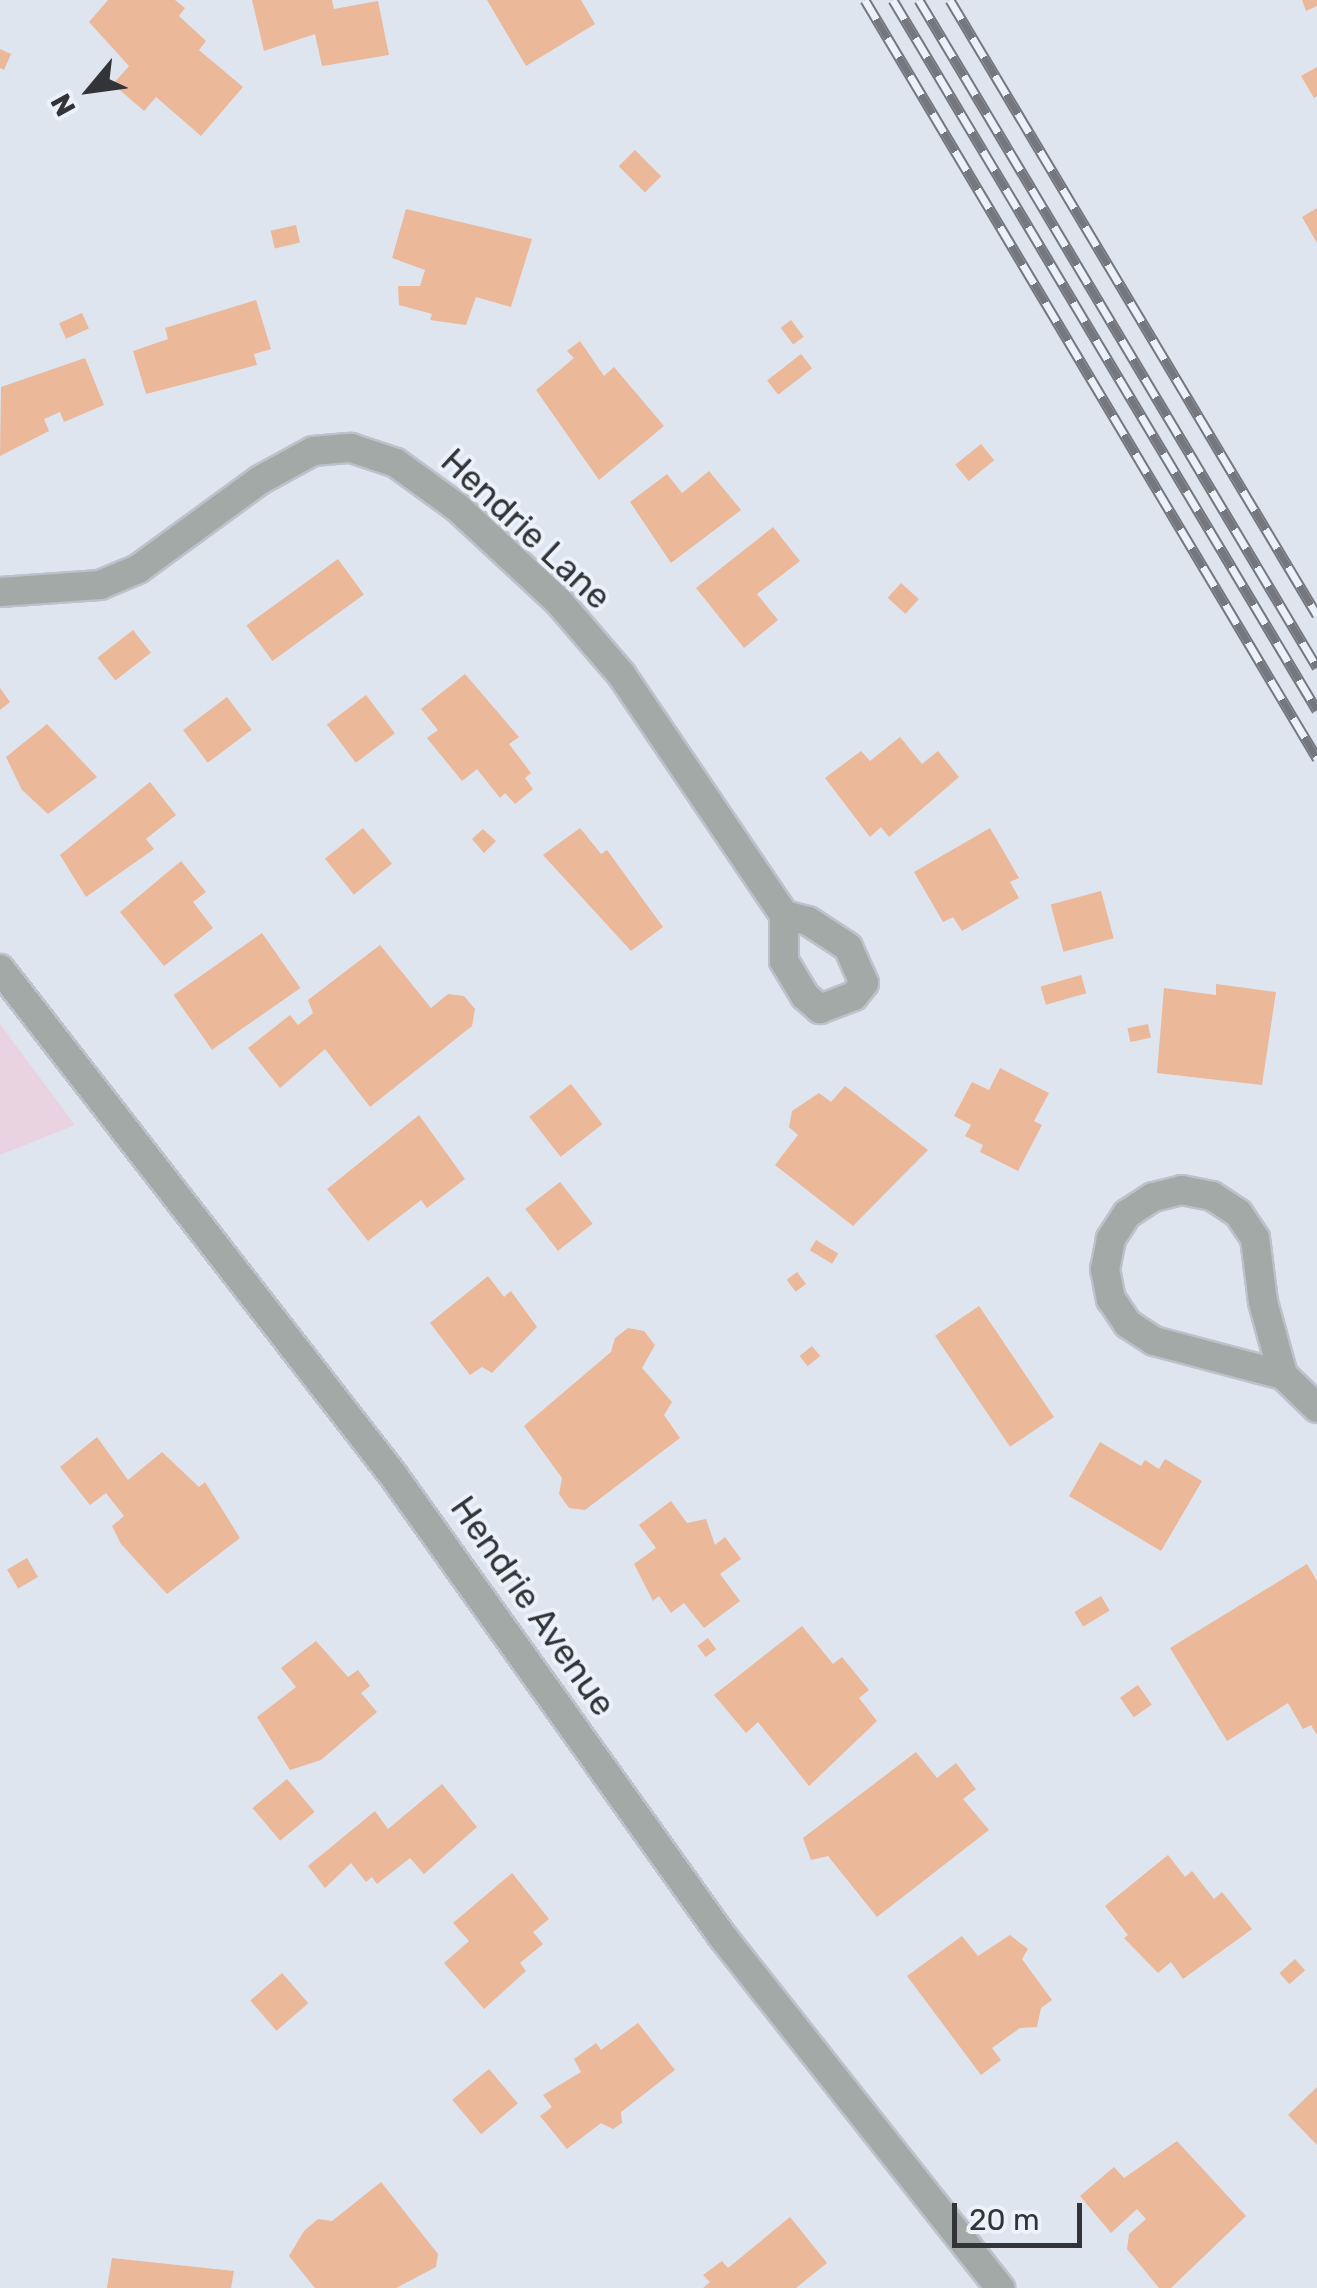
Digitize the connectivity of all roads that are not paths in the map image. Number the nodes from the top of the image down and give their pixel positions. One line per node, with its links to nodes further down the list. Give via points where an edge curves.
1 (0, 592): 2 (street, Hendrie Lane, via 100,586 138,568 313,450 351,448 396,463 458,508 621,674)
2 (784, 915)
3 (0, 970): 6 (street, Hendrie Avenue, via 393,1475 733,1950)
4 (1283, 1375): 4 (street, via 1255,1238 1238,1213 1212,1196 1182,1190 1153,1196 1127,1214 1111,1239 1105,1269 1111,1299 1128,1324 1154,1341); 5 (street)
5 (1317, 1408)
6 (1000, 2288)

